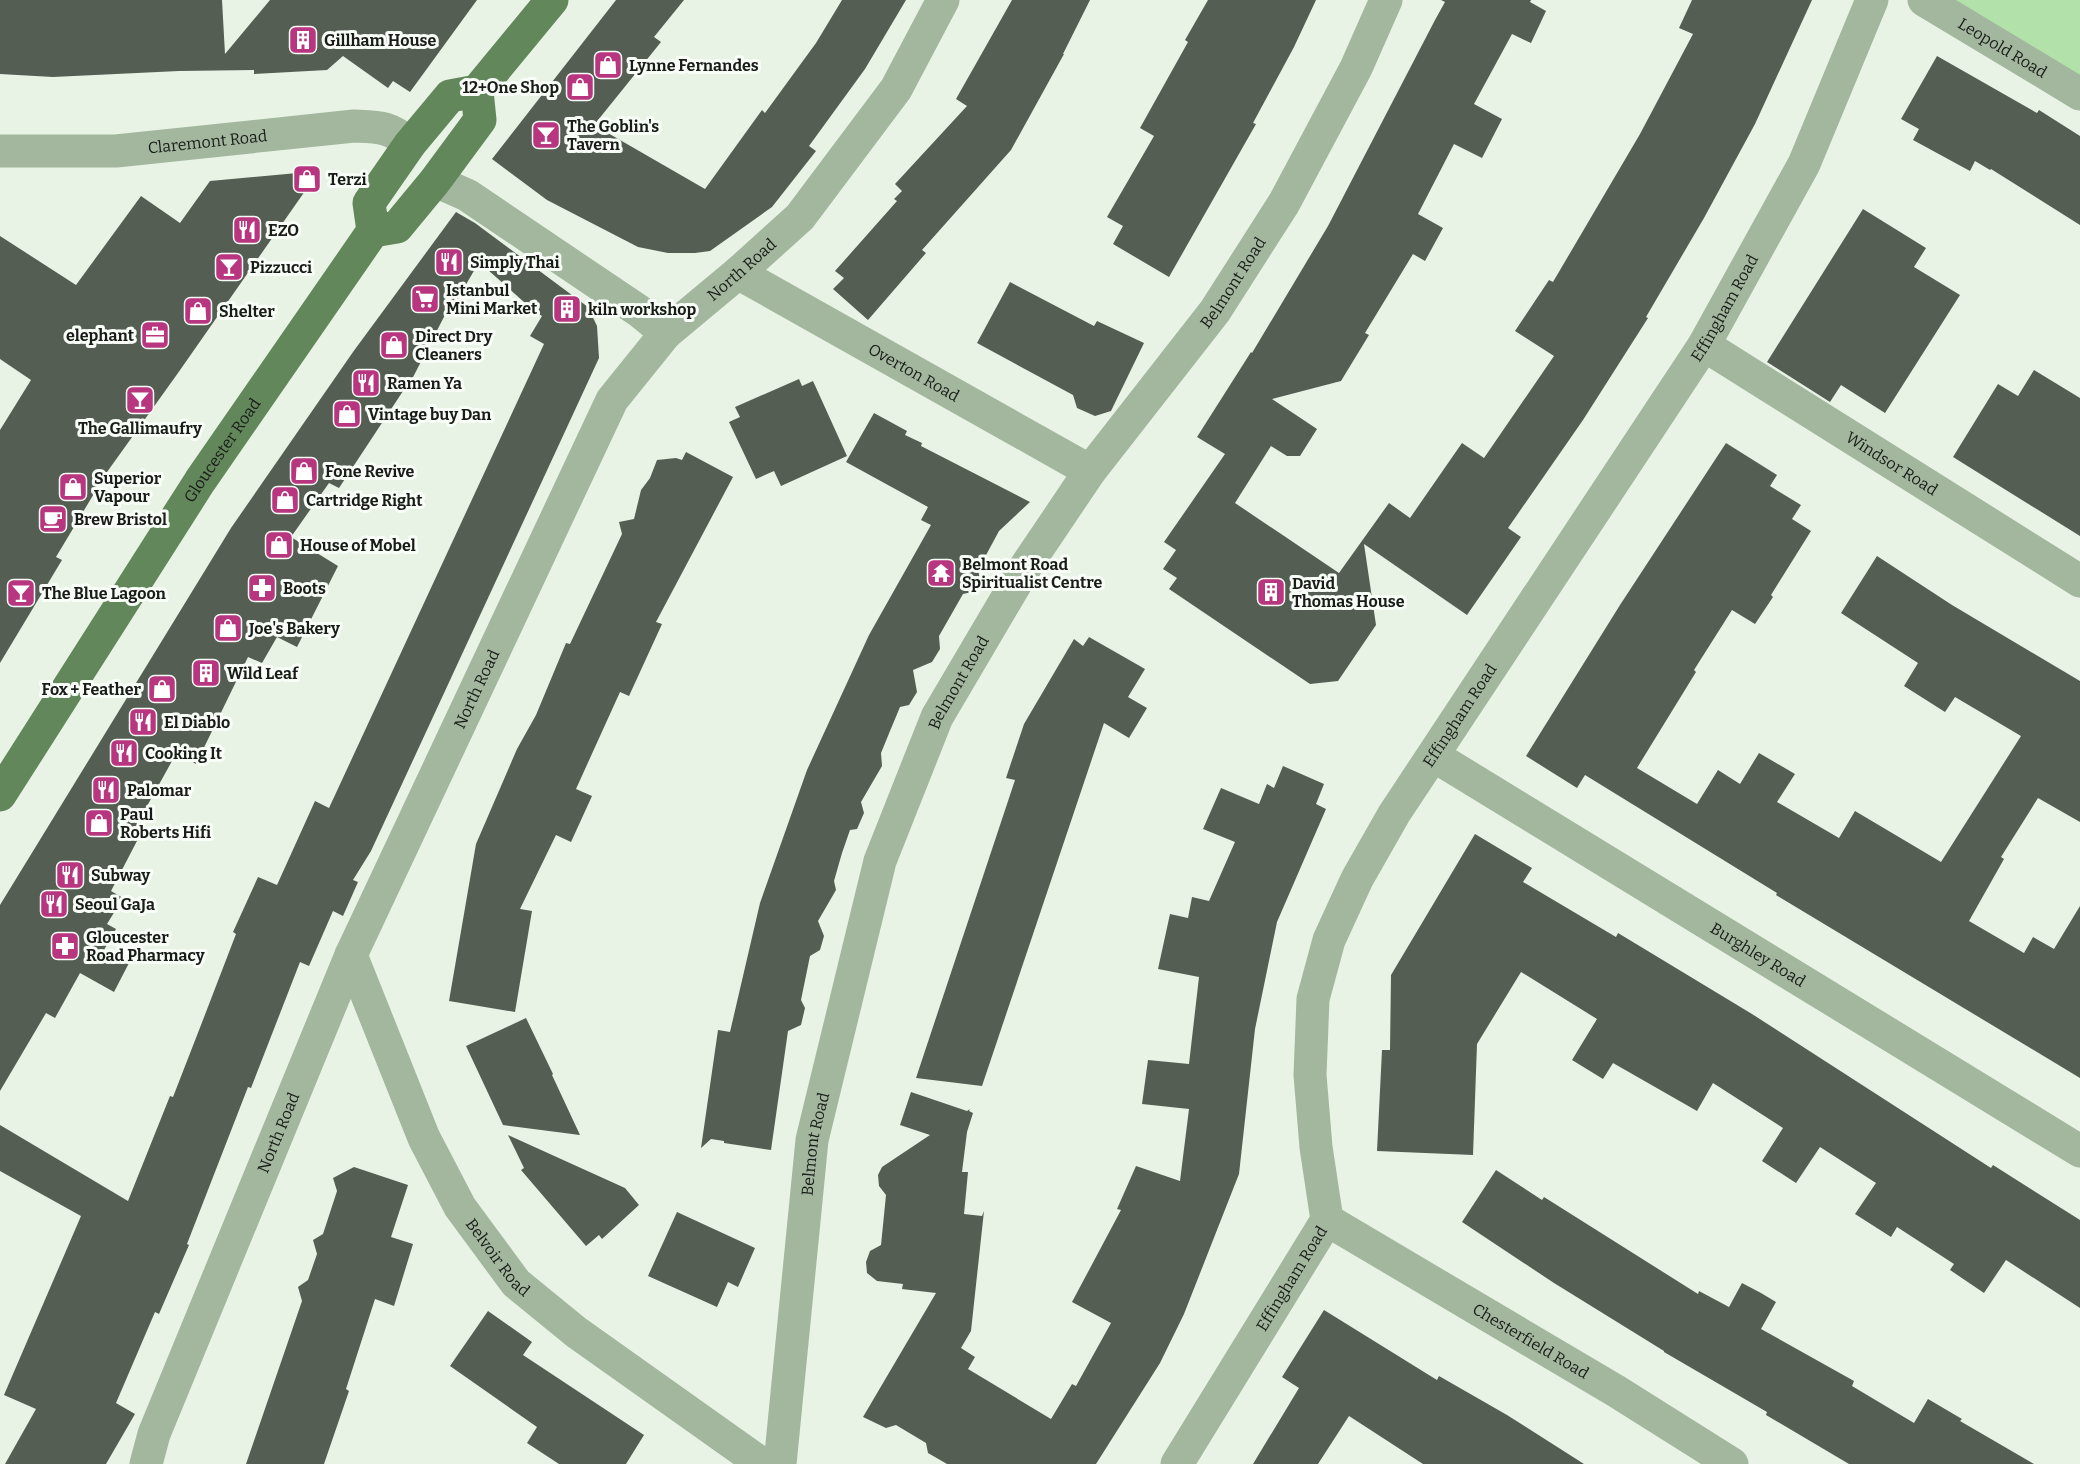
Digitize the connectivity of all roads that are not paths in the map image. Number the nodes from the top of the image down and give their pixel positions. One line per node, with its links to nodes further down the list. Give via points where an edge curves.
1 (552, 0): 6 (main road)
2 (943, 0): 12 (street, North Road, via 896,89 800,217)
3 (1386, 0): 15 (street, Belmont Road, via 1356,68 1284,203 1215,310)
4 (1872, 0): 14 (street, Effingham Road, via 1804,164)
5 (1924, 0): 7 (street, Leopold Road)
6 (477, 92): 8 (main road, via 450,96); 10 (main road, via 480,120)
7 (2080, 94)
8 (410, 144): 9 (street, Claremont Road, via 395,131 354,126 117,151); 11 (main road, via 369,203)
9 (1, 153)
10 (435, 181): 11 (main road, via 397,227); 13 (street, via 467,195)
11 (373, 231): 18 (main road, Gloucester Road, via 200,481)
12 (738, 273): 13 (street, North Road); 15 (street, Overton Road)
13 (666, 333): 19 (street, North Road, via 612,400)
14 (1704, 345): 16 (street, Windsor Road); 17 (street, Effingham Road)
15 (1090, 471): 24 (street, Belmont Road, via 1026,566 937,717 880,861 812,1140)
16 (2080, 581)
17 (1434, 756): 20 (street, Burghley Road); 21 (street, Effingham Road, via 1394,814 1358,879 1329,940 1313,999 1310,1075)
18 (0, 795)
19 (351, 955): 22 (street, North Road, via 154,1434); 23 (street, Belvoir Road, via 423,1138 460,1207 516,1283 576,1332)
20 (2080, 1151)
21 (1327, 1220): 25 (street, Effingham Road); 26 (street, Chesterfield Road)
22 (146, 1464)
23 (762, 1464)
24 (780, 1464)
25 (1177, 1464)
26 (1732, 1464)

